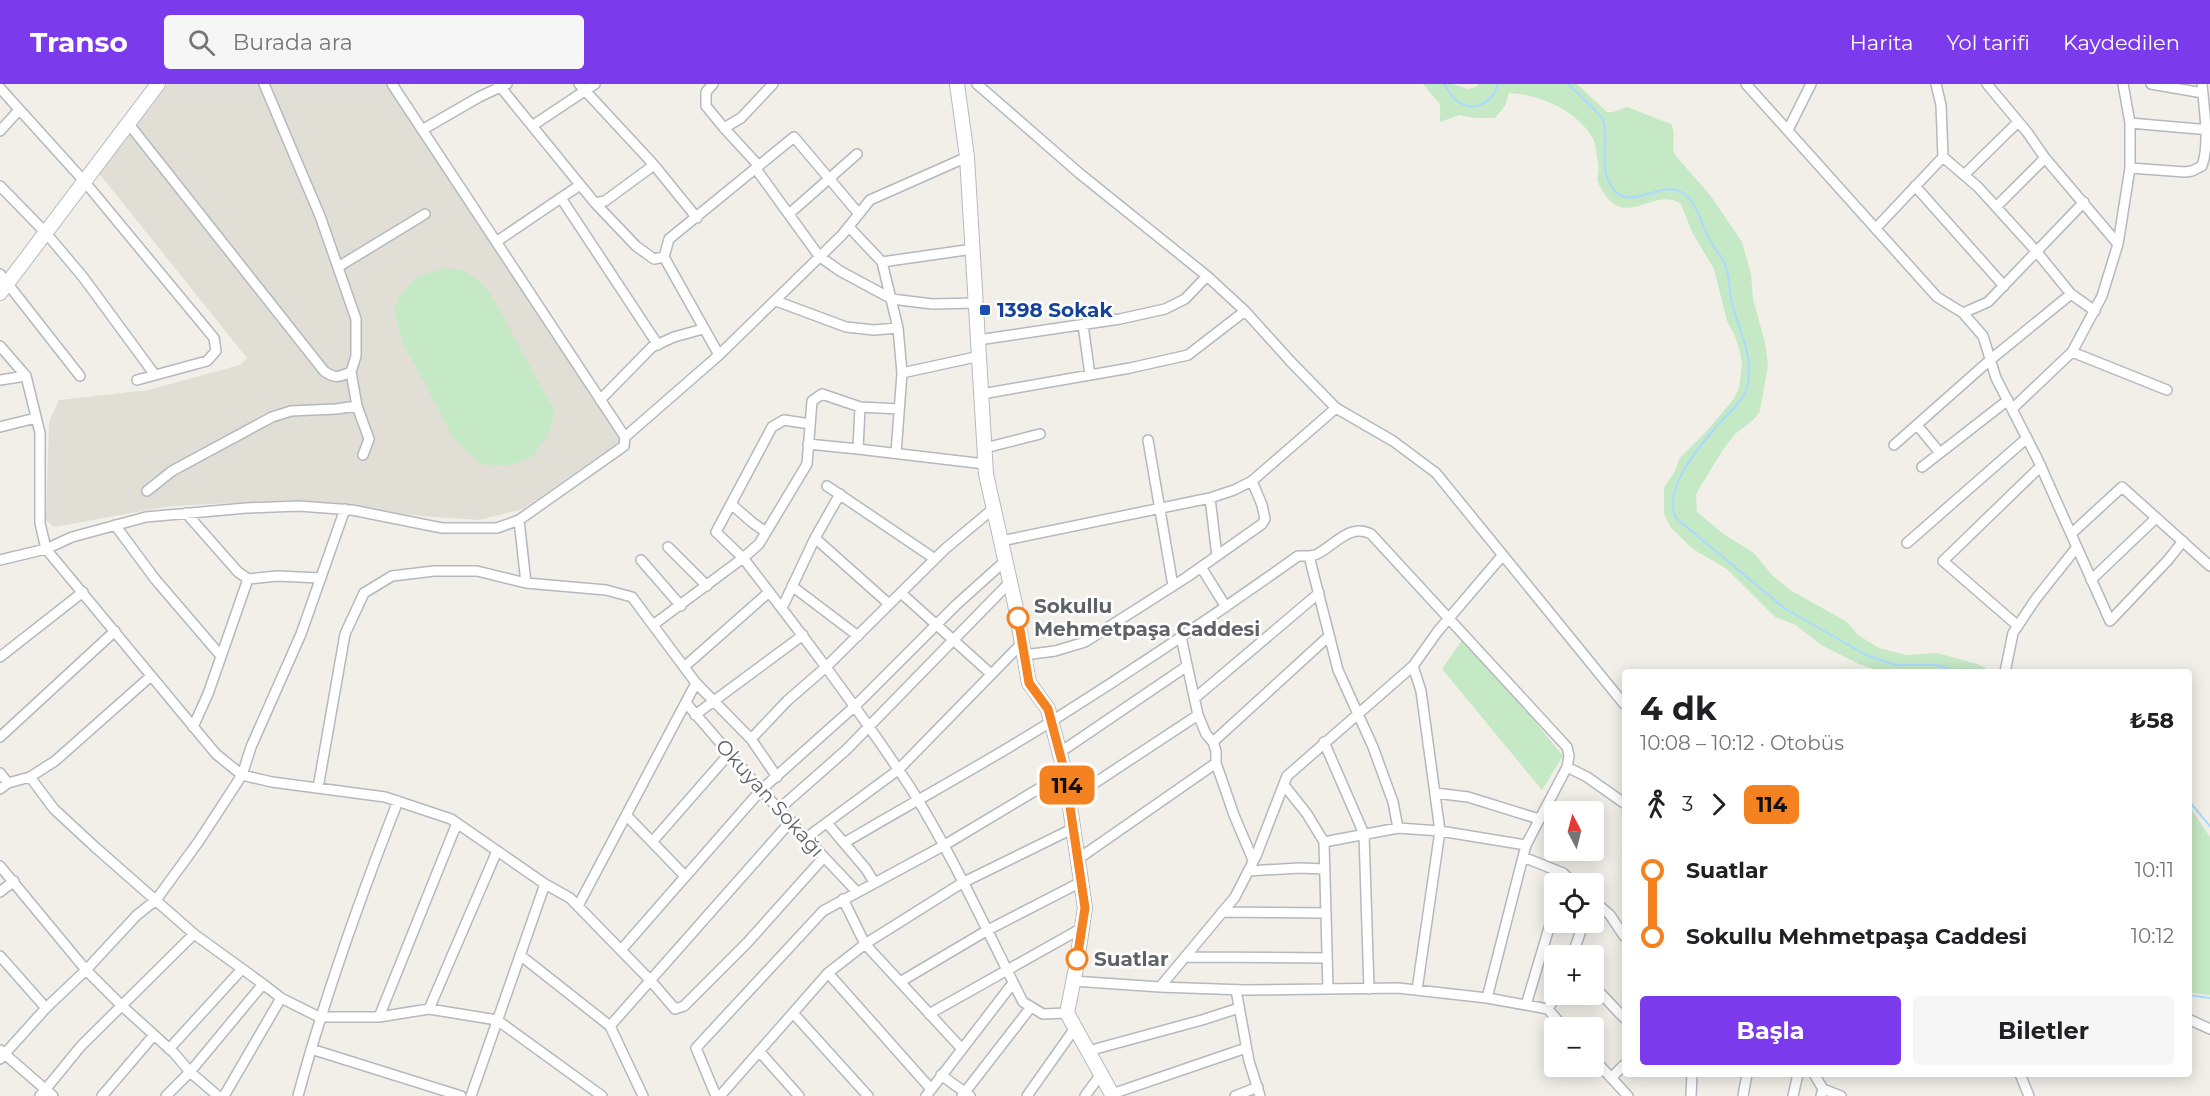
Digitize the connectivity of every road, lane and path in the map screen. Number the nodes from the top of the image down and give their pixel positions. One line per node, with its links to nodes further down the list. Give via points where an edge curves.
1 (158, 84): 21 (street)
2 (264, 84): 60 (street)
3 (392, 84): 25 (street)
4 (595, 84): 16 (street)
5 (713, 84): 24 (street, via 706,92 706,106)
6 (773, 84): 24 (street, via 741,118)
7 (957, 84): 31 (street)
8 (978, 84): 61 (street, via 1079,173)
9 (1746, 84): 26 (street)
10 (1811, 84): 26 (street)
11 (1936, 84): 30 (street)
12 (1987, 84): 20 (street)
13 (2123, 84): 22 (street)
14 (2151, 84): 18 (street)
15 (502, 85): 23 (street); 25 (street)
16 (582, 87): 23 (street); 33 (street)
17 (0, 88): 19 (street)
18 (2202, 89): 27 (street)
19 (20, 110): 28 (street); 38 (street)
20 (2019, 122): 32 (street); 36 (street)
21 (128, 123): 38 (street); 81 (street, via 324,371 339,378)
22 (2130, 123): 27 (street); 35 (street)
23 (532, 126): 39 (street)
24 (724, 128): 34 (street)
25 (422, 130): 53 (street)
26 (1788, 130): 51 (street)
27 (2208, 130): 35 (street, via 2204,161 2192,171)
28 (0, 131)
29 (857, 154): 37 (street)
30 (1943, 156): 36 (street); 41 (street)
31 (967, 158): 48 (street, via 870,200); 55 (street)
32 (2045, 158): 43 (street); 45 (street)
33 (654, 165): 44 (street, via 605,201); 49 (street)
34 (758, 167): 37 (street, via 794,137); 47 (street); 49 (street)
35 (2130, 168): 54 (street)
36 (1964, 175): 45 (street)
37 (829, 179): 47 (street); 48 (street)
38 (84, 181): 52 (street); 84 (street, via 216,342 216,351 207,361)
39 (580, 185): 42 (street); 44 (street)
40 (0, 186): 52 (street)
41 (1915, 186): 51 (street); 63 (street)
42 (561, 198): 53 (street); 75 (street)
43 (2084, 202): 54 (street); 56 (street)
44 (595, 203): 58 (street, via 636,246 654,259)
45 (1996, 207): 56 (street)
46 (425, 214): 60 (street)
47 (789, 214): 57 (street)
48 (859, 214): 50 (street)
49 (697, 218): 58 (street, via 669,239)
50 (849, 226): 57 (street); 59 (street)
51 (1876, 228): 70 (street, via 1938,297)
52 (45, 232): 62 (street); 84 (street)
53 (496, 242): 91 (street)
54 (2118, 244): 69 (street)
55 (973, 249): 59 (street); 67 (street)
56 (2036, 251): 63 (street); 64 (street)
57 (819, 255): 65 (street); 66 (street)
58 (664, 257): 72 (street)
59 (882, 262): 65 (street)
60 (338, 267): 81 (street, via 356,319 356,356)
61 (1207, 276): 68 (street); 71 (street, via 1185,299 1165,309)
62 (3, 283): 86 (street)
63 (2004, 286): 70 (street, via 1988,302)
64 (2071, 294): 69 (street); 80 (street)
65 (892, 299): 67 (street, via 932,304); 73 (street)
66 (776, 301): 73 (street, via 846,327); 78 (street)
67 (976, 303): 74 (street)
68 (1245, 311): 85 (street, via 1188,355); 95 (street)
69 (2095, 311): 77 (street)
70 (1963, 313): 80 (street, via 1983,336)
71 (1083, 325): 74 (street); 85 (street)
72 (703, 328): 75 (street); 78 (street)
73 (898, 328): 82 (street)
74 (978, 340): 79 (street)
75 (658, 345): 91 (street)
76 (0, 346): 83 (street)
77 (2072, 352): 89 (street); 92 (street)
78 (719, 355): 102 (street)
79 (980, 356): 82 (street); 90 (street)
80 (1990, 360): 92 (street); 99 (street)
81 (351, 372): 93 (street)
82 (902, 373): 96 (street)
83 (26, 375): 87 (street); 97 (street)
84 (155, 375): 88 (street)
85 (1090, 375): 90 (street)
86 (80, 376)
87 (0, 380)
88 (137, 380)
89 (2167, 390)
90 (982, 394): 107 (street)
91 (600, 400): 102 (street)
92 (2010, 404): 103 (street); 110 (street)
93 (357, 406): 111 (street, via 369,439); 117 (street, via 291,411 272,417 172,471)
94 (860, 407): 96 (street); 98 (street, via 822,394 812,401); 108 (street)
95 (1336, 408): 115 (street); 139 (street, via 1393,441 1436,473)
96 (899, 409): 109 (street)
97 (36, 418): 100 (street); 136 (street, via 40,433 40,523)
98 (810, 424): 105 (street); 120 (street, via 784,420 772,427)
99 (1917, 425): 106 (street); 110 (street)
100 (0, 427)
101 (1040, 434): 107 (street)
102 (625, 437): 126 (street, via 624,446)
103 (2027, 438): 113 (street); 133 (street)
104 (1149, 440): 121 (street)
105 (808, 444): 108 (street); 128 (street, via 807,464)
106 (1894, 445)
107 (985, 448): 112 (street)
108 (858, 449): 109 (street)
109 (896, 453): 112 (street)
110 (1940, 453): 114 (street)
111 (363, 455)
112 (986, 464): 122 (street)
113 (2041, 466): 129 (street); 166 (street, via 1942,561)
114 (1922, 467)
115 (1252, 481): 119 (street); 137 (street, via 1265,519)
116 (827, 486): 118 (street)
117 (147, 491)
118 (840, 494): 130 (street); 141 (street)
119 (1210, 498): 121 (street); 137 (street)
120 (731, 504): 128 (street); 140 (street, via 716,532)
121 (1160, 507): 131 (street); 154 (street)
122 (994, 508): 131 (street); 141 (street)
123 (345, 510): 124 (street, via 299,507); 126 (street, via 442,528 497,528); 147 (street)
124 (186, 513): 127 (street); 148 (street)
125 (2156, 518): 129 (street, via 2122,487); 132 (street); 149 (street)
126 (519, 520): 151 (street)
127 (115, 525): 136 (street); 174 (street)
128 (766, 532): 140 (street)
129 (2071, 534): 135 (street)
130 (815, 538): 153 (street); 159 (street)
131 (1001, 541): 144 (street)
132 (2183, 541): 145 (street); 149 (street, via 2110,621)
133 (1907, 543)
134 (668, 547): 152 (street)
135 (2077, 547): 149 (street); 166 (street)
136 (46, 549): 142 (street); 155 (street)
137 (1217, 556): 146 (street)
138 (1309, 556): 158 (street); 161 (street, via 1298,556); 163 (street, via 1354,530 1367,531)
139 (1502, 556): 163 (street); 186 (street)
140 (743, 558): 152 (street); 156 (street)
141 (935, 559): 157 (street)
142 (0, 560)
143 (641, 560): 160 (street)
144 (1005, 561): 150 (street); 165 (street)
145 (2210, 566)
146 (1201, 567): 154 (street); 161 (street)
147 (321, 578): 148 (street); 206 (street)
148 (248, 579): 174 (street)
149 (2091, 580)
150 (1010, 582): 172 (street); 173 (street)
151 (526, 583): 164 (street, via 606,590 632,597); 211 (street, via 477,571 434,571 392,576 364,593 345,634)
152 (706, 586): 160 (street)
153 (792, 586): 162 (street); 169 (street)
154 (1173, 586): 173 (street, via 1085,642 1055,651)
155 (83, 592): 167 (street); 175 (street)
156 (769, 592): 162 (street); 178 (street)
157 (901, 593): 159 (street); 165 (street)
158 (1319, 593): 170 (street); 184 (street)
159 (889, 604): 169 (street)
160 (681, 606): 164 (street)
161 (1226, 607): 171 (street)
162 (782, 608): 168 (street)
163 (1450, 617): 177 (street); 202 (street, via 1567,747)
164 (653, 625): 178 (street)
165 (936, 626): 172 (street); 188 (street)
166 (2018, 626): 180 (street)
167 (115, 631): 182 (street); 195 (street)
168 (803, 635): 179 (street); 185 (street)
169 (858, 636): 179 (street)
170 (1329, 636): 189 (street, via 1338,670); 197 (street)
171 (1181, 637): 176 (street); 192 (street)
172 (953, 641): 181 (street); 194 (street)
173 (1023, 649): 181 (street); 192 (street, via 1029,683 1048,709)
174 (220, 656): 193 (street)
175 (0, 657)
176 (1187, 666): 184 (street); 199 (street)
177 (1413, 666): 189 (street); 213 (street, via 1421,691)
178 (684, 667): 183 (street)
179 (826, 667): 188 (street); 196 (street)
180 (2006, 669)
181 (990, 673): 203 (street)
182 (152, 676): 193 (street); 207 (street, via 56,761)
183 (696, 683): 185 (street); 187 (street)
184 (1195, 698): 190 (street)
185 (715, 701): 191 (street); 196 (street)
186 (1622, 702)
187 (686, 703): 191 (street, Okuyan Sokağı); 219 (street)
188 (855, 706): 194 (street); 208 (street)
189 (1357, 713): 198 (street); 225 (street, via 1393,802)
190 (1198, 715): 197 (street); 214 (street)
191 (695, 716): 200 (street, Okuyan Sokağı)
192 (1051, 722): 199 (street); 216 (street)
193 (193, 727): 206 (street, via 216,754)
194 (868, 728): 203 (street); 218 (street)
195 (0, 737)
196 (751, 739): 208 (street)
197 (1213, 742): 201 (street)
198 (1324, 742): 209 (street, via 1287,776); 227 (street)
199 (1059, 753): 205 (street)
200 (729, 754): 212 (street, Okuyan Sokağı); 229 (street)
201 (1216, 763): 237 (street); 238 (street)
202 (1567, 766): 217 (street); 220 (street)
203 (898, 770): 216 (street); 223 (street)
204 (0, 773): 210 (street)
205 (1065, 773): 214 (street); 233 (street)
206 (242, 775): 211 (street); 252 (street)
207 (30, 777): 210 (street); 252 (street, via 54,809)
208 (777, 777): 212 (street)
209 (1284, 785): 230 (street); 238 (street)
210 (4, 786)
211 (318, 788): 215 (street)
212 (761, 790): 218 (street, Okuyan Sokağı); 243 (street)
213 (1435, 793): 220 (street, via 1468,797); 226 (street)
214 (1069, 800): 224 (street)
215 (398, 801): 222 (street); 297 (street)
216 (918, 801): 231 (street); 233 (street)
217 (1622, 802)
218 (779, 809): 221 (street, Okuyan Sokağı)
219 (627, 816): 229 (street); 253 (street)
220 (1539, 819): 232 (street)
221 (791, 821): 228 (street, Okuyan Sokağı); 272 (street)
222 (457, 823): 234 (street); 298 (street)
223 (827, 823): 228 (street); 231 (street)
224 (1074, 828): 237 (street); 247 (street)
225 (1398, 828): 226 (street); 227 (street)
226 (1440, 831): 232 (street); 281 (street)
227 (1364, 834): 230 (street); 279 (street)
228 (807, 838): 235 (street, Okuyan Sokağı)
229 (652, 842): 243 (street)
230 (1324, 842): 240 (street)
231 (844, 843): 245 (street)
232 (1526, 845): 236 (street)
233 (943, 846): 245 (street); 247 (street)
234 (497, 851): 248 (street); 291 (street)
235 (824, 857): 250 (street, Okuyan Sokağı); 272 (street, via 684,1006 675,1008)
236 (1523, 857): 242 (street); 284 (street)
237 (1078, 859): 246 (street)
238 (1253, 860): 241 (street)
239 (0, 866): 244 (street)
240 (1325, 870): 241 (street); 256 (street)
241 (1248, 871): 255 (street)
242 (1563, 873)
243 (684, 876): 263 (street)
244 (14, 881): 249 (street); 270 (street)
245 (874, 882): 250 (street)
246 (1081, 882): 257 (street, via 1085,908); 258 (street)
247 (962, 883): 258 (street); 262 (street)
248 (545, 884): 253 (street); 264 (street)
249 (0, 892)
250 (856, 892): 251 (street)
251 (843, 899): 262 (street); 339 (street, via 823,911 696,1048)
252 (156, 900): 261 (street); 270 (street)
253 (578, 906): 263 (street)
254 (1604, 910): 260 (street)
255 (1222, 912): 256 (street); 266 (street)
256 (1326, 913): 267 (street)
257 (1082, 928): 269 (street); 273 (street)
258 (986, 931): 269 (street); 274 (street)
259 (1547, 933): 286 (street)
260 (1622, 933)
261 (194, 934): 268 (street); 285 (street)
262 (865, 944): 271 (street); 274 (street)
263 (621, 950): 272 (street)
264 (520, 955): 300 (street); 302 (street)
265 (0, 956): 289 (street)
266 (1185, 957): 267 (street); 277 (street)
267 (1327, 958): 278 (street)
268 (242, 969): 276 (street); 307 (street)
269 (1006, 969): 275 (street); 295 (street)
270 (86, 970): 285 (street); 289 (street)
271 (828, 974): 293 (street); 325 (street)
272 (651, 981): 302 (street)
273 (1073, 981): 277 (street); 294 (street)
274 (900, 982): 295 (street)
275 (1013, 983): 288 (street, via 1023,1002); 309 (street)
276 (262, 984): 283 (street); 315 (street)
277 (1160, 987): 280 (street)
278 (1328, 989): 279 (street); 280 (street)
279 (1369, 989): 281 (street)
280 (1236, 990): 290 (street)
281 (1417, 990): 284 (street)
282 (1604, 997): 296 (street)
283 (281, 998): 297 (street); 333 (street)
284 (1487, 998): 286 (street)
285 (121, 1005): 305 (street); 327 (street, via 81,1046)
286 (1526, 1005): 292 (street)
287 (1551, 1005): 292 (street)
288 (1031, 1007): 294 (street, via 1043,1014); 328 (street)
289 (46, 1008): 312 (street)
290 (1239, 1008): 306 (street); 311 (street)
291 (429, 1010): 298 (street); 300 (street)
292 (1548, 1010): 299 (street)
293 (793, 1013): 310 (street); 341 (street)
294 (1067, 1013): 303 (street)
295 (929, 1014): 309 (street)
296 (1622, 1016)
297 (319, 1017): 298 (street); 308 (street)
298 (379, 1017)
299 (1554, 1017)
300 (497, 1020): 336 (street); 337 (street)
301 (2192, 1021): 304 (street)
302 (610, 1026): 338 (street)
303 (1075, 1028): 311 (street); 342 (street)
304 (2210, 1029)
305 (154, 1035): 307 (street); 330 (street)
306 (1246, 1048): 324 (street); 329 (street)
307 (169, 1049): 315 (street)
308 (311, 1049): 334 (street); 335 (street)
309 (962, 1049): 317 (street)
310 (759, 1051): 339 (street); 340 (street)
311 (1088, 1051): 316 (street)
312 (2, 1055): 327 (street)
313 (1622, 1067): 323 (street)
314 (1604, 1070): 323 (street)
315 (190, 1072): 331 (street); 332 (street)
316 (1101, 1074): 329 (street); 343 (street)
317 (941, 1076): 325 (street); 328 (street)
318 (1692, 1077): 346 (street)
319 (1746, 1077): 347 (street)
320 (1797, 1077): 348 (street)
321 (1815, 1077): 326 (street)
322 (2021, 1077): 350 (street)
323 (1611, 1078): 345 (street)
324 (1259, 1091): 344 (street)
325 (928, 1092)
326 (1822, 1093): 349 (street)
327 (46, 1094)
328 (966, 1095)
329 (1112, 1095)
330 (102, 1096)
331 (166, 1096)
332 (218, 1096)
333 (224, 1096)
334 (298, 1096)
335 (461, 1096)
336 (471, 1096)
337 (602, 1096)
338 (643, 1096)
339 (718, 1096)
340 (800, 1096)
341 (868, 1096)
342 (1027, 1096)
343 (1085, 1096)
344 (1235, 1096)
345 (1628, 1096)
346 (1690, 1096)
347 (1743, 1096)
348 (1793, 1096)
349 (1841, 1096)
350 (2029, 1096)

